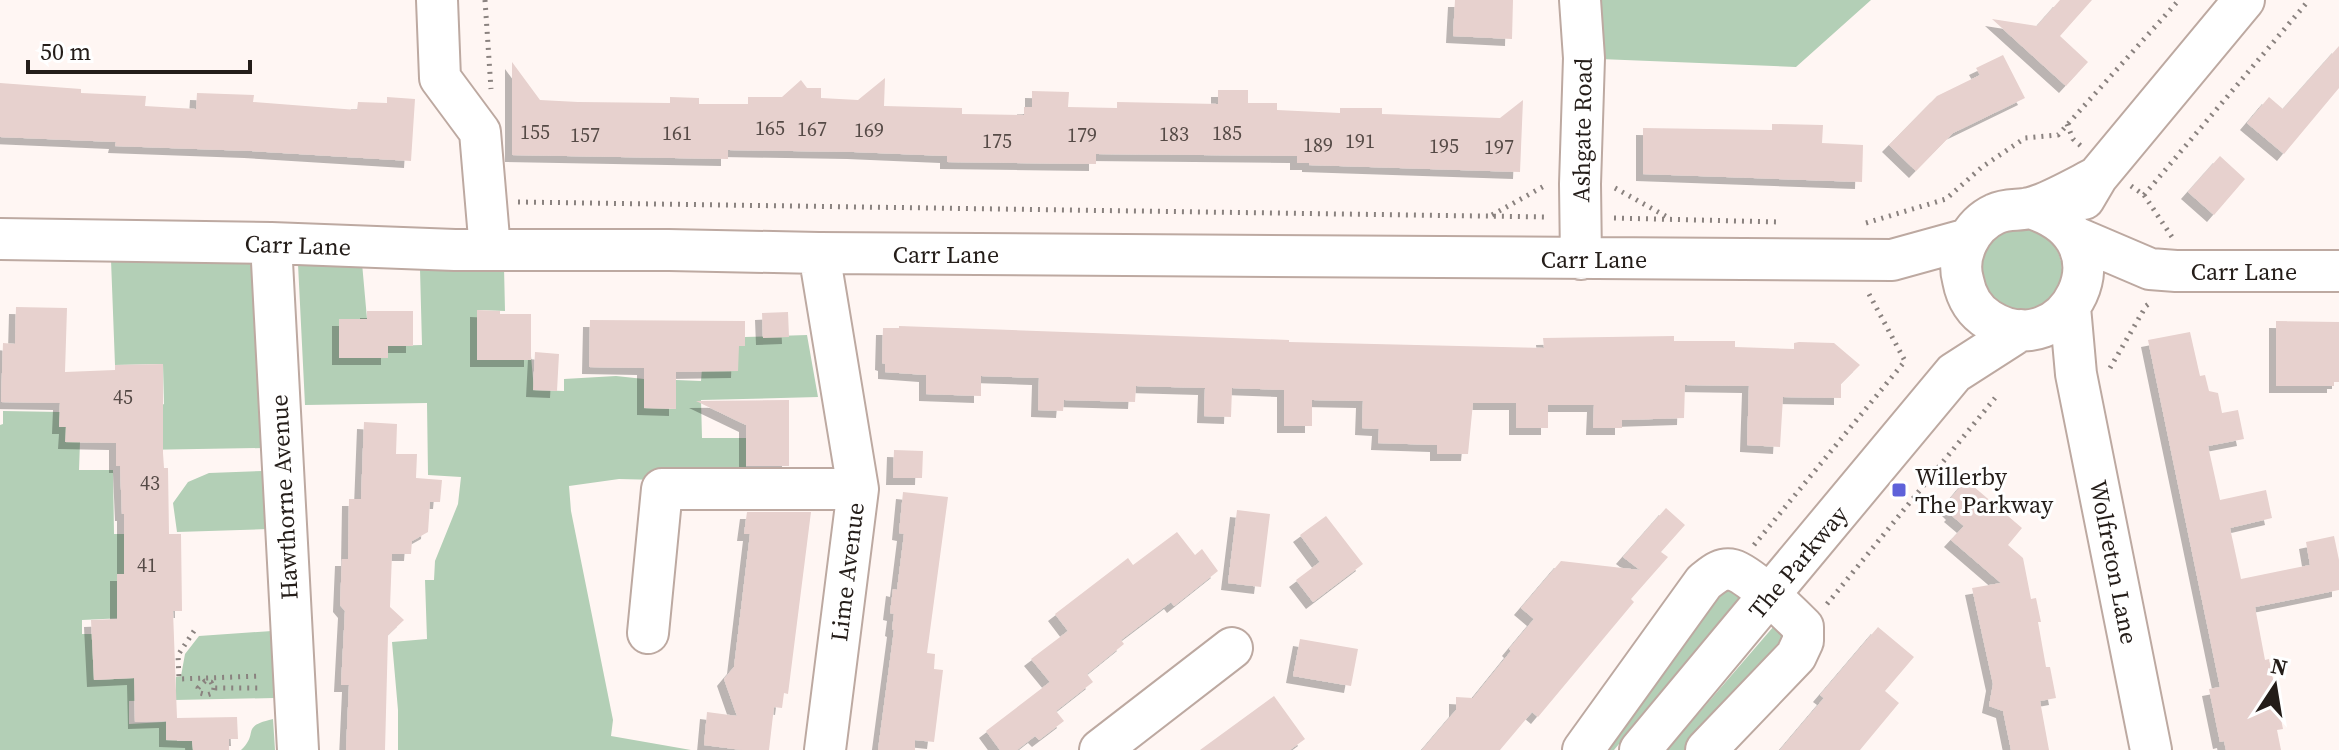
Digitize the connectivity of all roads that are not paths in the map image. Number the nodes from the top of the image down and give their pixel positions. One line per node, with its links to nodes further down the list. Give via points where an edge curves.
1 (437, 0): 10 (street, via 440,78 480,132)
2 (1580, 0): 13 (street, Ashgate Road)
3 (2244, 0): 4 (street)
4 (2102, 170): 5 (street); 6 (street)
5 (2030, 208): 6 (street, Carr Lane); 8 (street, Carr Lane, via 1994,214)
6 (2071, 232): 12 (street, Carr Lane); 17 (street, via 2084,272)
7 (0, 239): 9 (street, Carr Lane)
8 (1968, 239): 14 (street, Carr Lane); 16 (street, via 1961,274)
9 (271, 243): 10 (street, Carr Lane); 25 (street, Hawthorne Avenue)
10 (490, 250): 11 (street, Carr Lane)
11 (819, 253): 13 (street, Carr Lane); 21 (street, Lime Avenue)
12 (2163, 256): 15 (street, Carr Lane, via 2176,271); 17 (street, Carr Lane)
13 (1581, 259): 14 (street, Carr Lane)
14 (1892, 260): 16 (street, Carr Lane)
15 (2339, 271)
16 (1968, 297): 18 (street, Carr Lane, via 1986,319); 19 (street, The Parkway)
17 (2074, 300): 18 (street, Carr Lane, via 2057,319); 20 (street, Wolfreton Lane)
18 (2025, 330): 19 (street, The Parkway); 20 (street)
19 (1954, 373): 22 (street, The Parkway)
20 (2076, 374): 31 (street, Wolfreton Lane)
21 (858, 489): 23 (street, via 662,489); 26 (street, Lime Avenue)
22 (1769, 596): 28 (street, via 1732,570 1718,571 1704,582); 29 (street, The Parkway); 30 (street, via 1803,627 1803,641 1796,656)
23 (648, 633)
24 (1232, 648): 27 (street)
25 (298, 750)
26 (825, 750)
27 (1100, 750)
28 (1583, 750)
29 (1640, 750)
30 (1706, 750)
31 (2151, 750)

